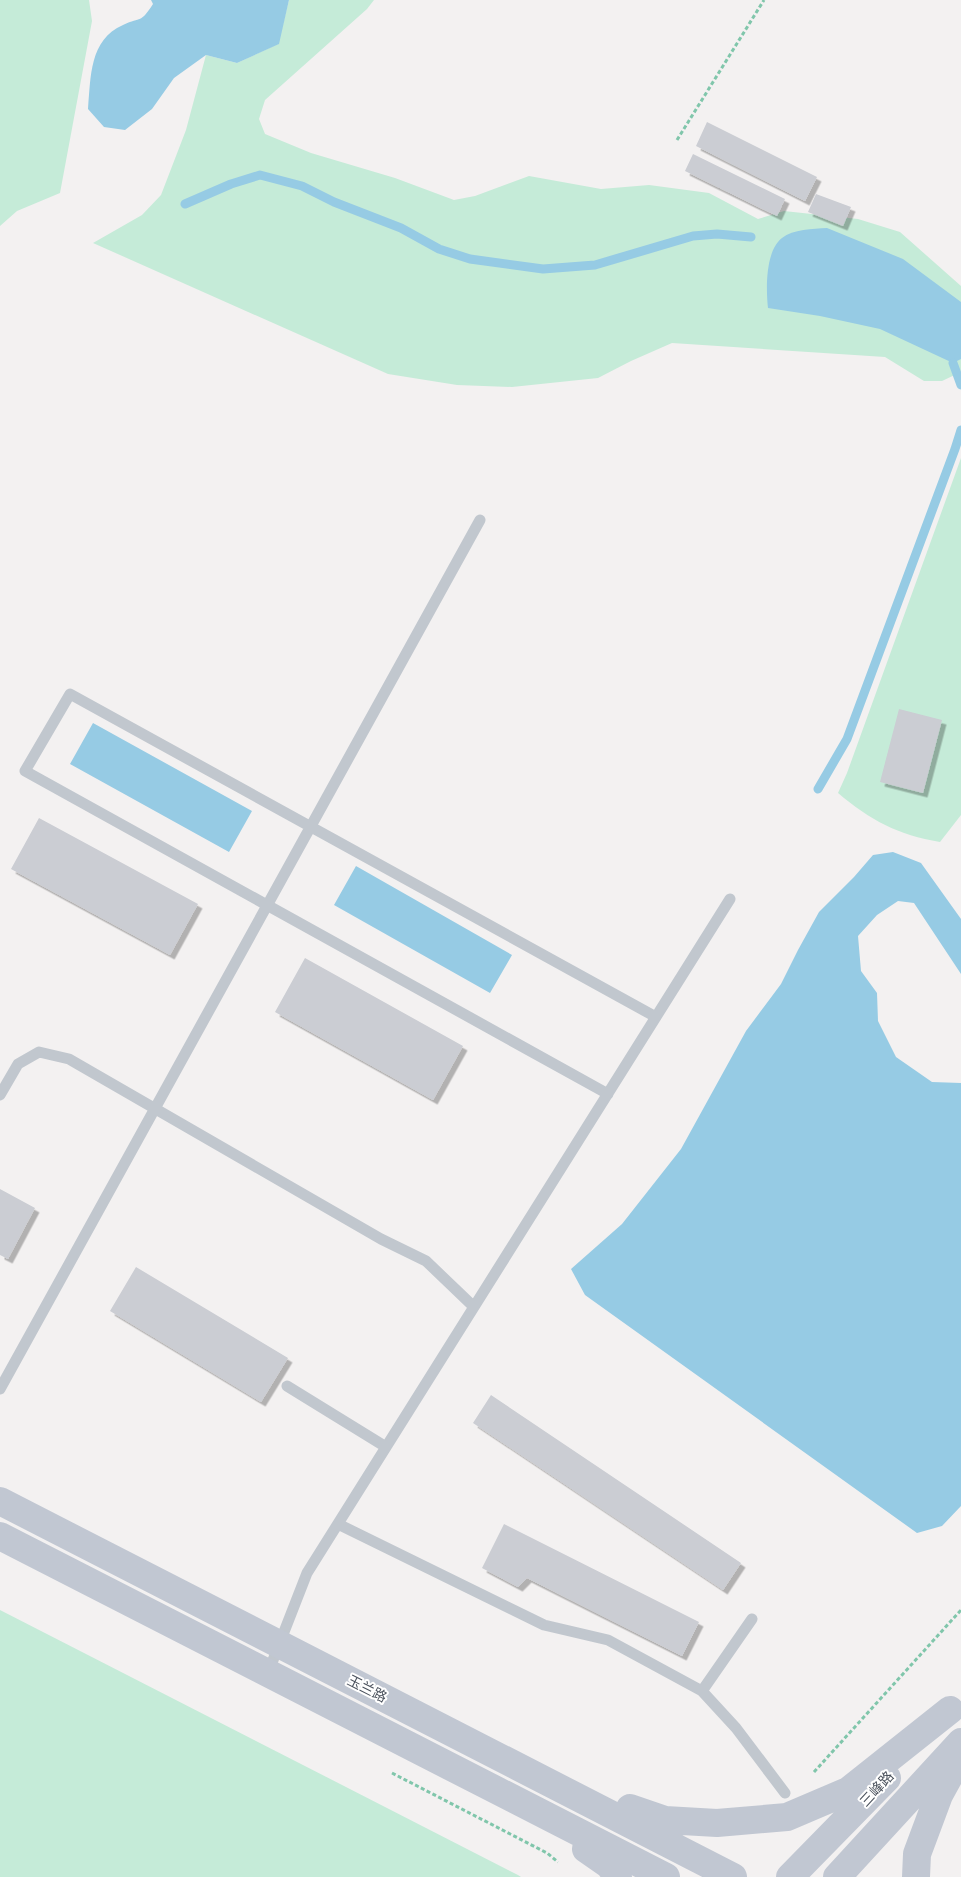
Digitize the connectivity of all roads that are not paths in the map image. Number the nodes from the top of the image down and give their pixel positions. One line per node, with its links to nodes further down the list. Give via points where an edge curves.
1 (480, 520): 2 (lane)
2 (311, 826): 4 (lane); 4 (lane, via 70,694 25,770); 5 (lane)
3 (730, 899): 5 (lane)
4 (267, 905): 6 (lane); 8 (lane)
5 (656, 1017): 6 (lane)
6 (608, 1094): 9 (lane)
7 (0, 1095): 8 (lane, via 18,1064 39,1052 69,1059)
8 (155, 1109): 9 (lane, via 381,1239 426,1261); 11 (lane)
9 (474, 1306): 12 (lane)
10 (287, 1386): 12 (lane)
11 (0, 1389)
12 (386, 1447): 14 (lane)
13 (0, 1501): 17 (street, 玉兰路)
14 (338, 1524): 17 (lane, via 308,1573); 19 (lane, via 544,1626 608,1640)
15 (0, 1536): 18 (street)
16 (752, 1619): 19 (lane)
17 (280, 1644): 18 (lane); 23 (street, 玉兰路)
18 (268, 1673): 25 (street)
19 (702, 1691): 24 (lane, via 736,1728)
20 (956, 1704): 23 (street, via 848,1791 787,1817 717,1823 665,1820); 29 (street, 三峰路)
21 (961, 1742): 30 (street)
22 (961, 1754): 31 (street, via 939,1795 917,1854)
23 (537, 1776): 28 (street, 玉兰路)
24 (785, 1793)
25 (522, 1803): 26 (street, via 609,1866); 27 (street)
26 (618, 1877)
27 (666, 1877)
28 (734, 1877)
29 (790, 1877)
30 (837, 1877)
31 (916, 1877)

